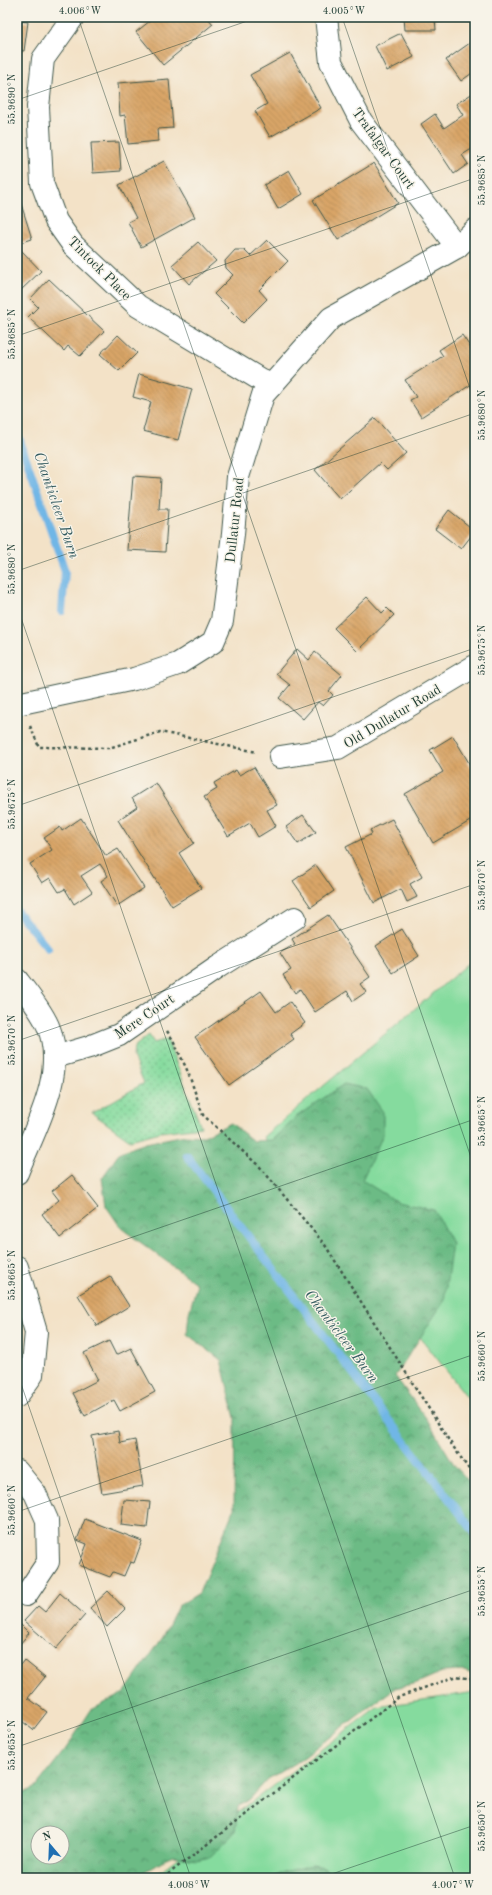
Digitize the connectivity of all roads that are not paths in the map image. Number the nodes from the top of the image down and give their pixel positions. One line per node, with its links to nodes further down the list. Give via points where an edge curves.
1 (73, 17): 5 (street, Tintock Place, via 43,59 38,107 42,183 56,221 73,244 138,306)
2 (326, 17): 4 (street, Trafalgar Court, via 331,62 361,121)
3 (475, 230): 4 (street, Dullatur Road)
4 (457, 247): 5 (street, Dullatur Road, via 331,318)
5 (271, 386): 7 (street, Dullatur Road, via 263,395 238,477 222,621 213,642 178,664 134,679)
6 (475, 666): 8 (street, Old Dullatur Road, via 338,748)
7 (18, 701)
8 (280, 757)
9 (295, 918): 11 (street, Mere Court, via 119,1035)
10 (17, 980): 11 (street, via 30,996 48,1027)
11 (55, 1057): 12 (street, via 46,1107)
12 (17, 1173)
13 (17, 1267): 14 (street, via 36,1332 32,1375)
14 (17, 1396)
15 (17, 1471): 16 (street, via 35,1493 47,1520 48,1562)
16 (26, 1595)

